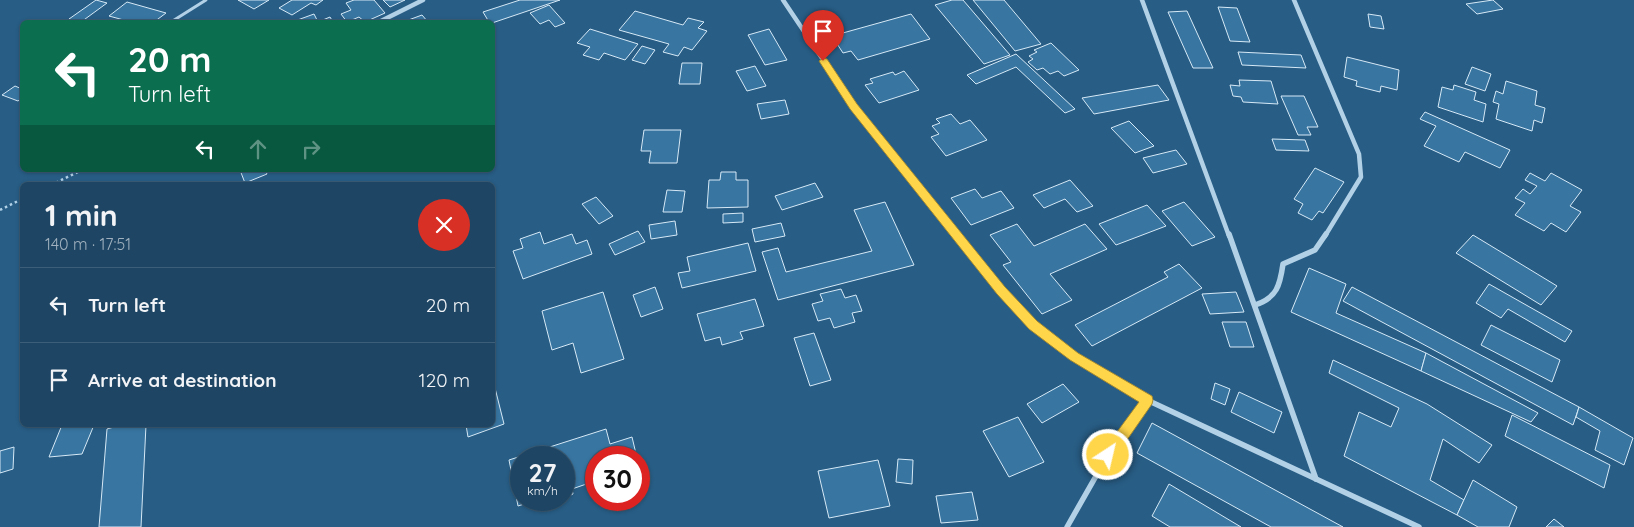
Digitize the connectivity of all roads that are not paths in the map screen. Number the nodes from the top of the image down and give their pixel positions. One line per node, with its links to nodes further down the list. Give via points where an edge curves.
1 (206, 0): 6 (lane)
2 (423, 0): 7 (street)
3 (783, 0): 9 (street, via 854,106 1001,291 1033,325 1074,356)
4 (1142, 0): 8 (street)
5 (1294, 0): 8 (street, via 1358,154 1361,177 1315,250 1283,264 1278,292 1268,302)
6 (174, 20)
7 (383, 20)
8 (1255, 305): 10 (street)
9 (1147, 400): 10 (street); 11 (street, via 1108,455)
10 (1316, 479): 12 (street)
11 (1068, 527)
12 (1419, 527)

